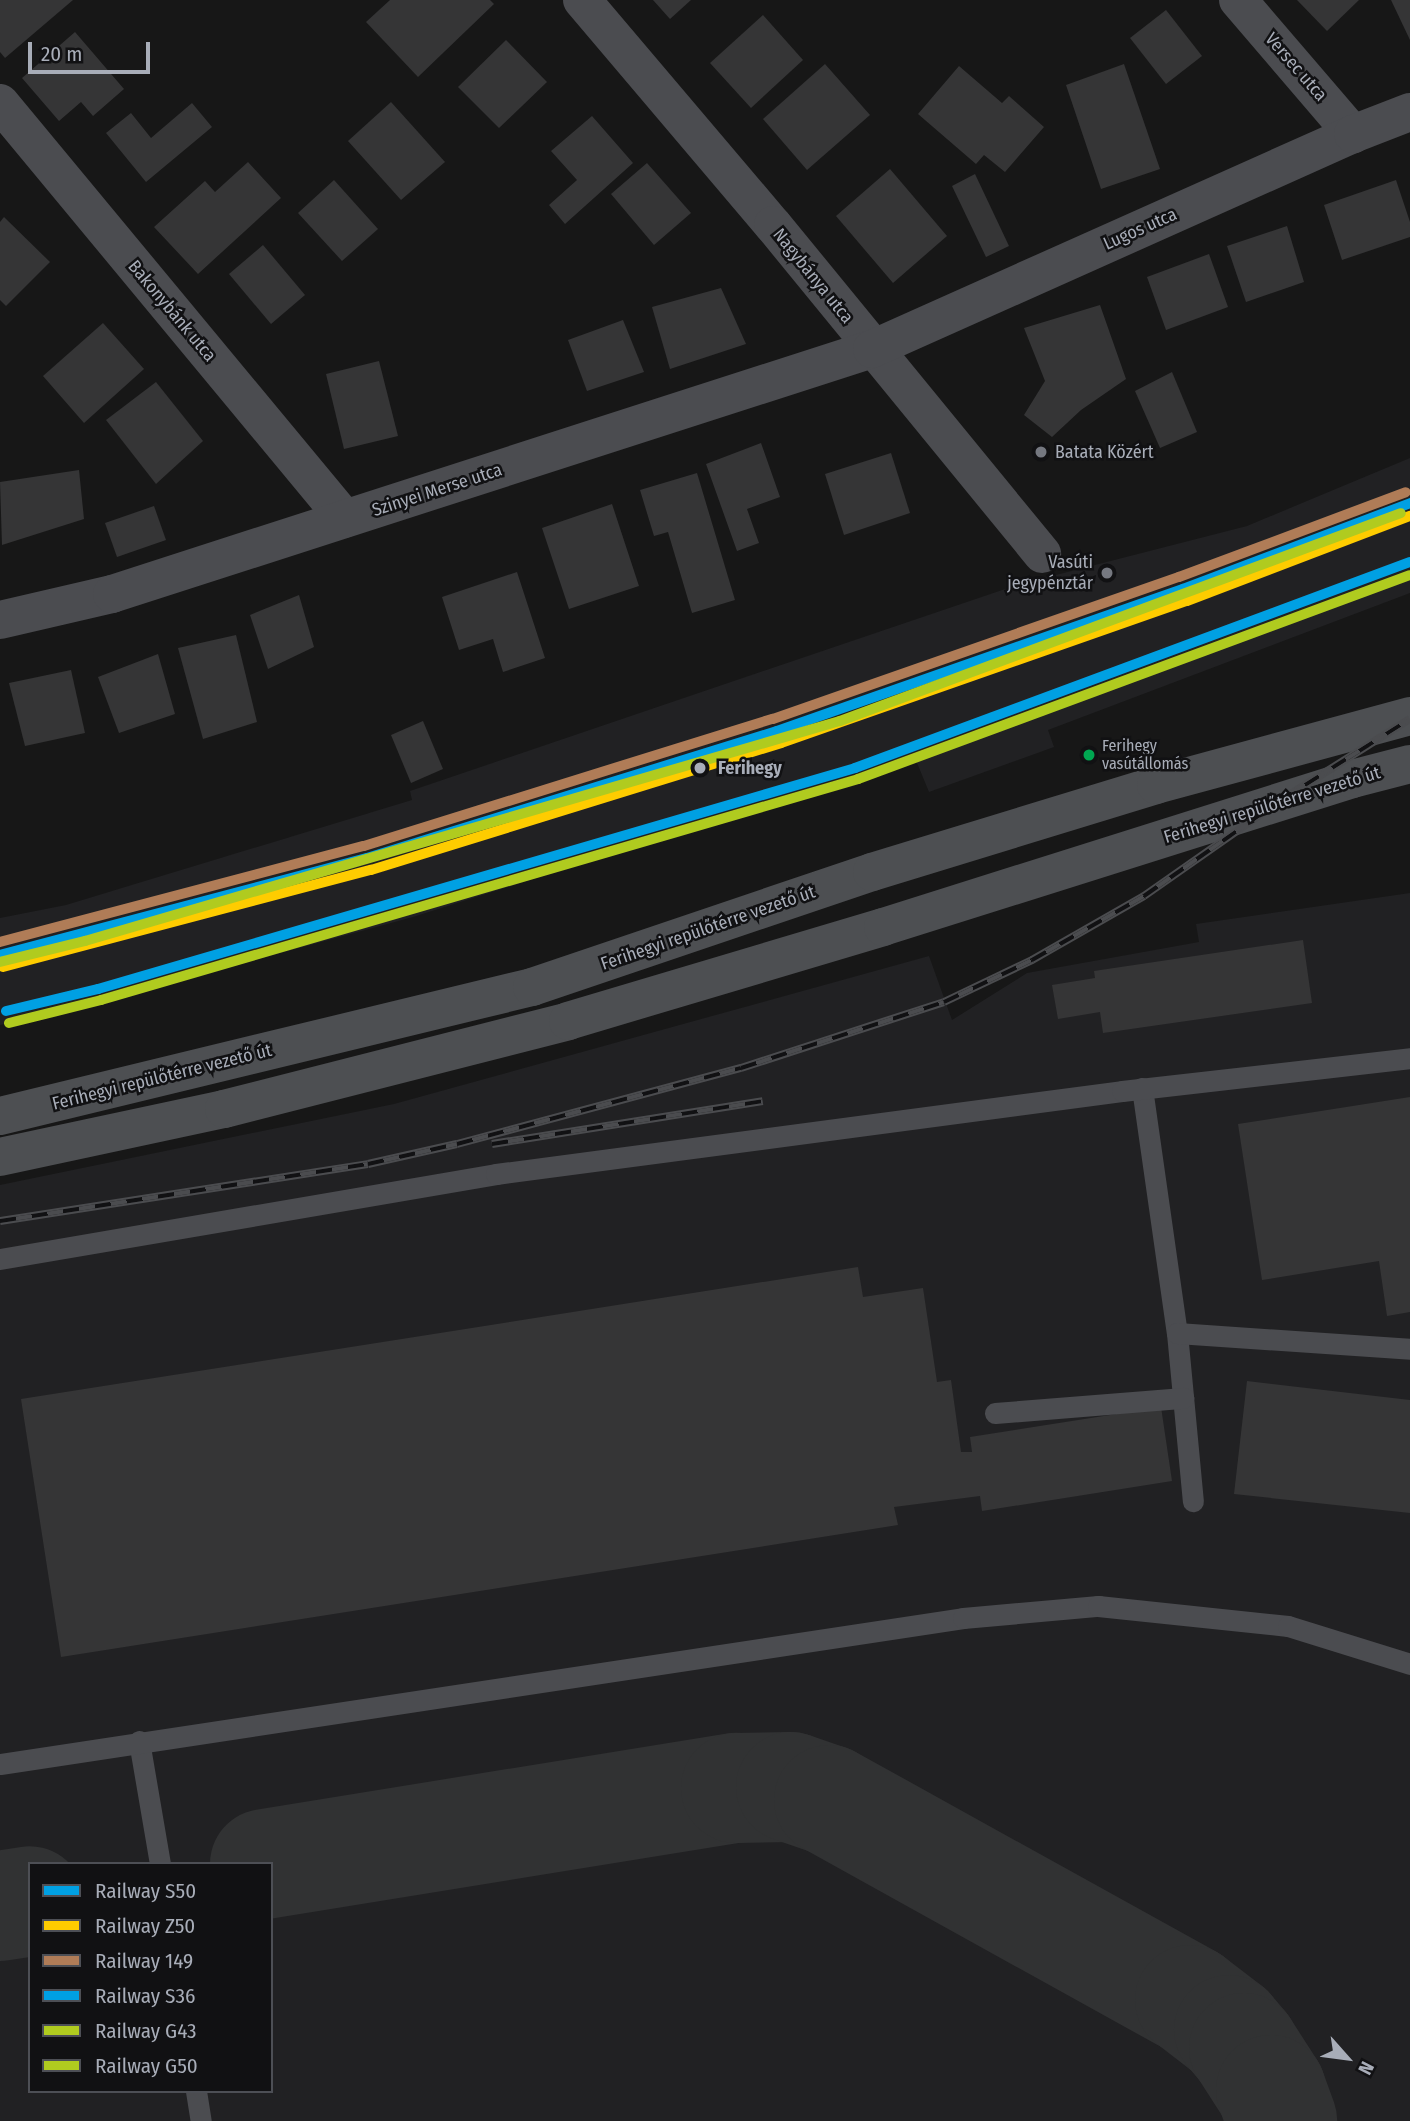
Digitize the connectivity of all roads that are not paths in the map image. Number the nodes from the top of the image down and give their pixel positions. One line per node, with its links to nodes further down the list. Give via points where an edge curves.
1 (582, 0): 6 (street, Nagybánya utca)
2 (1238, 0): 5 (street, Versec utca)
3 (0, 103): 7 (street, Bakonybánk utca)
4 (1410, 112): 5 (street, Lugos utca)
5 (1353, 134): 6 (street, Lugos utca)
6 (872, 349): 7 (street, Szinyei Merse utca); 8 (street, Nagybánya utca)
7 (345, 519): 9 (street, Szinyei Merse utca, via 112,594)
8 (1042, 554)
9 (0, 620)
10 (1410, 716): 14 (main road, Ferihegyi repülőtérre vezető út, via 1156,785 872,872 532,987)
11 (1410, 764): 15 (main road, Ferihegyi repülőtérre vezető út, via 568,1021 223,1109)
12 (1410, 1058): 13 (lane)
13 (1142, 1088): 16 (lane, via 496,1174); 17 (lane)
14 (0, 1116)
15 (0, 1157)
16 (0, 1259)
17 (1177, 1332): 18 (lane); 19 (lane)
18 (1410, 1349)
19 (1183, 1398): 20 (lane); 21 (lane)
20 (995, 1413)
21 (1192, 1501)
22 (1410, 1664): 23 (lane, via 1289,1626 1098,1606 963,1618)
23 (139, 1741): 24 (lane); 25 (lane)
24 (0, 1764)
25 (160, 1862)
26 (197, 2093): 27 (lane)
27 (201, 2121)

